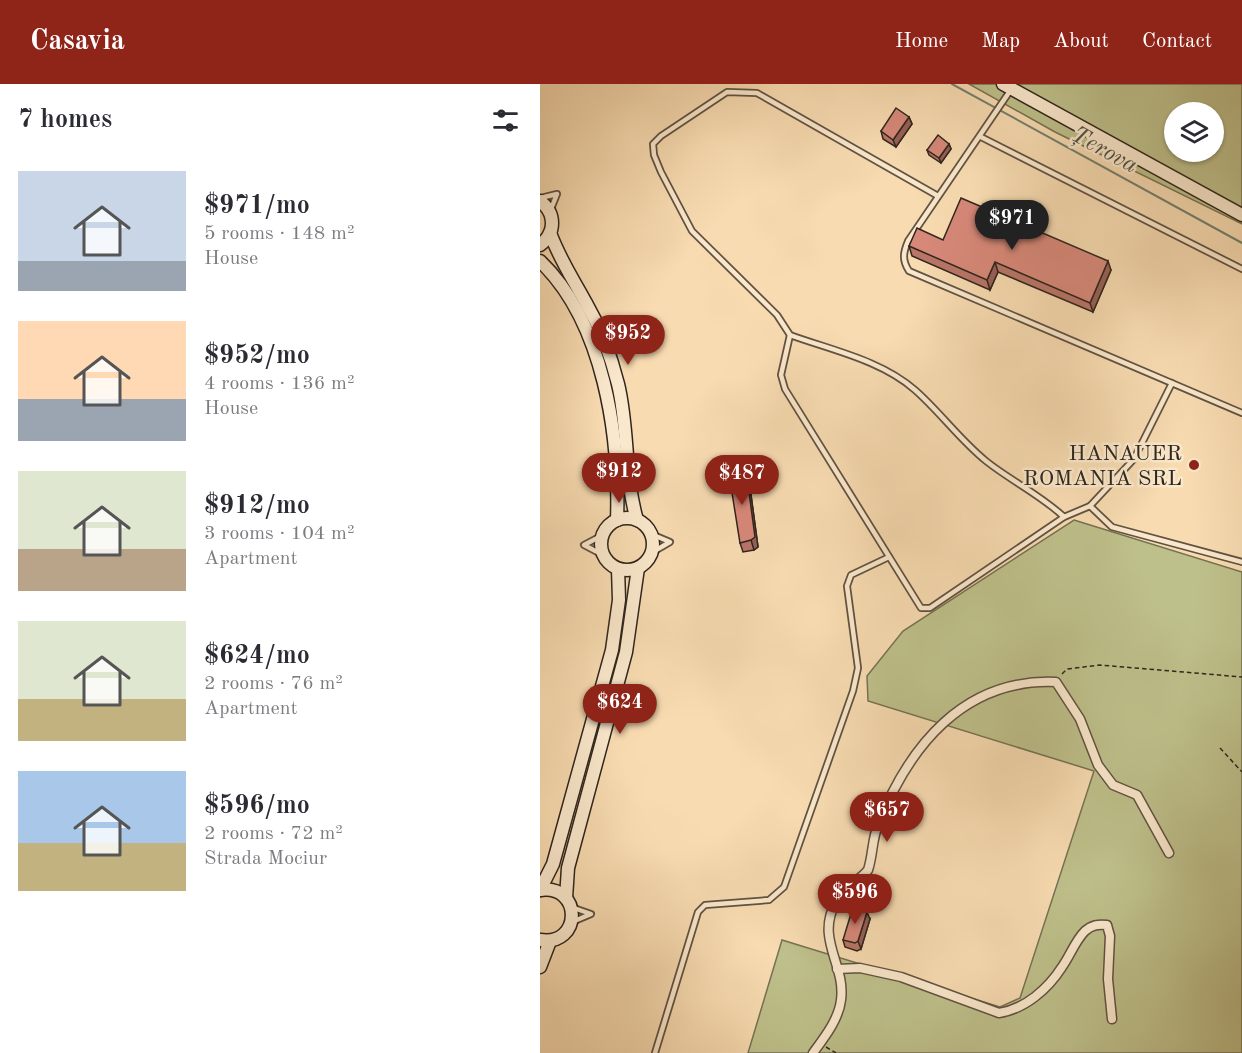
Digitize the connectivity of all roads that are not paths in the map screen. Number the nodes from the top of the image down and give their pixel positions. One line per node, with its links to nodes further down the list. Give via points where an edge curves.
1 (1007, 86): 2 (lane, via 1004,100); 5 (street)
2 (981, 137): 3 (lane); 9 (lane)
3 (938, 195): 10 (lane, via 757,93 727,92 661,136 653,144 654,154 692,231 777,315); 11 (lane, via 904,252 903,263 909,271)
4 (540, 199): 6 (street, via 550,212)
5 (1242, 215)
6 (550, 233): 7 (street); 16 (street, via 561,264 587,304 618,384 632,478 631,501)
7 (540, 245)
8 (540, 261): 15 (street, via 575,310 605,387 613,428)
9 (1242, 269)
10 (790, 335): 14 (lane, via 897,376 985,460); 19 (lane, via 781,375 785,389)
11 (1172, 383): 12 (lane); 13 (lane, via 1134,459)
12 (1242, 412)
13 (1090, 506): 14 (lane); 20 (lane, via 1112,527)
14 (1064, 517): 19 (lane, via 930,608 921,608)
15 (617, 520): 16 (street); 22 (street, via 603,535 603,555)
16 (637, 520): 17 (street)
17 (651, 534): 18 (street); 18 (lane, via 670,542)
18 (651, 553): 21 (street)
19 (889, 557): 31 (lane, via 851,575 847,586 858,668 784,887 768,900 705,905 698,912)
20 (1242, 562)
21 (638, 568): 22 (street); 25 (street, via 626,652 567,868)
22 (618, 569): 24 (street, via 619,600 612,650 553,864)
23 (1169, 853): 29 (street, via 1137,795 1113,785 1098,765 1080,719 1056,682 1028,682 988,694 948,715 934,729 891,797 877,826 868,870 844,889 829,918 828,940)
24 (540, 890): 25 (street, via 554,890)
25 (569, 903): 26 (street); 26 (lane, via 591,914)
26 (572, 922): 27 (street, via 564,935)
27 (545, 940): 28 (street)
28 (540, 967)
29 (837, 969): 30 (street, via 860,968 901,977 999,1013 1013,1011 1028,1002 1062,968 1085,931 1098,923 1107,925 1110,936 1108,979); 32 (street, via 841,1001 837,1015)
30 (1112, 1019)
31 (655, 1053)
32 (813, 1053)

